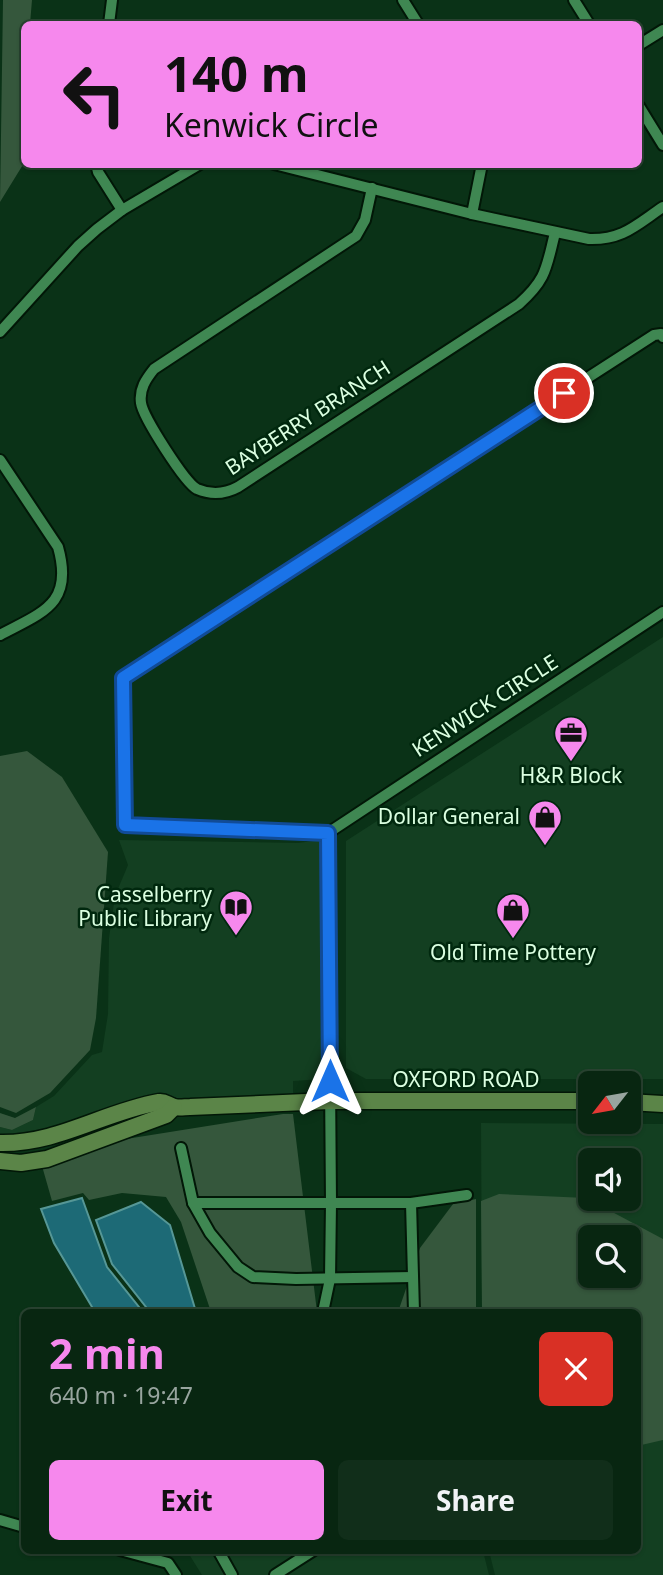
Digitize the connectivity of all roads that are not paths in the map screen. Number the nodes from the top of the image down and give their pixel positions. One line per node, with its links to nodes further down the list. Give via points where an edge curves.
1 (112, 0): 4 (street)
2 (403, 0): 5 (street)
3 (574, 0): 6 (street)
4 (109, 21)
5 (416, 21)
6 (587, 21)
7 (663, 30): 8 (street)
8 (642, 43)
9 (642, 111): 10 (street)
10 (663, 145)
11 (97, 168): 17 (street)
12 (193, 168): 17 (street)
13 (290, 168): 15 (street)
14 (481, 168): 18 (street)
15 (372, 188): 18 (street); 19 (street, BAYBERRY BRANCH, via 356,236 154,369 145,380 141,402 145,416 194,488 226,493 238,487 519,304 537,288)
16 (663, 207): 19 (street, via 608,239)
17 (122, 210): 20 (street, via 78,246)
18 (472, 214): 19 (street)
19 (555, 233)
20 (0, 332)
21 (663, 337): 25 (street, via 654,335 123,678 125,825)
22 (0, 460): 24 (street, via 58,547 63,581 49,608)
23 (663, 612): 25 (street, KENWICK CIRCLE)
24 (0, 635)
25 (328, 833): 26 (street)
26 (330, 1101): 27 (street, OXFORD ROAD); 30 (street, OXFORD ROAD); 36 (street)
27 (578, 1101)
28 (641, 1102): 29 (street)
29 (660, 1102)
30 (174, 1107): 31 (street, OXFORD ROAD, via 163,1101 112,1114 54,1137); 33 (street, OXFORD ROAD, via 166,1115 47,1159)
31 (0, 1143)
32 (181, 1148): 35 (street)
33 (0, 1161)
34 (467, 1195): 37 (street)
35 (193, 1203): 36 (street); 39 (street, via 210,1233 238,1267 253,1277)
36 (331, 1203): 37 (street); 39 (street)
37 (411, 1203): 38 (street)
38 (413, 1277): 39 (street); 41 (street)
39 (330, 1279): 40 (street)
40 (324, 1309)
41 (414, 1309)
42 (0, 1521): 43 (street)
43 (21, 1526)
44 (135, 1554): 48 (street, via 168,1563)
45 (220, 1554): 49 (street)
46 (308, 1554): 47 (street)
47 (278, 1574)
48 (176, 1575)
49 (232, 1575)

